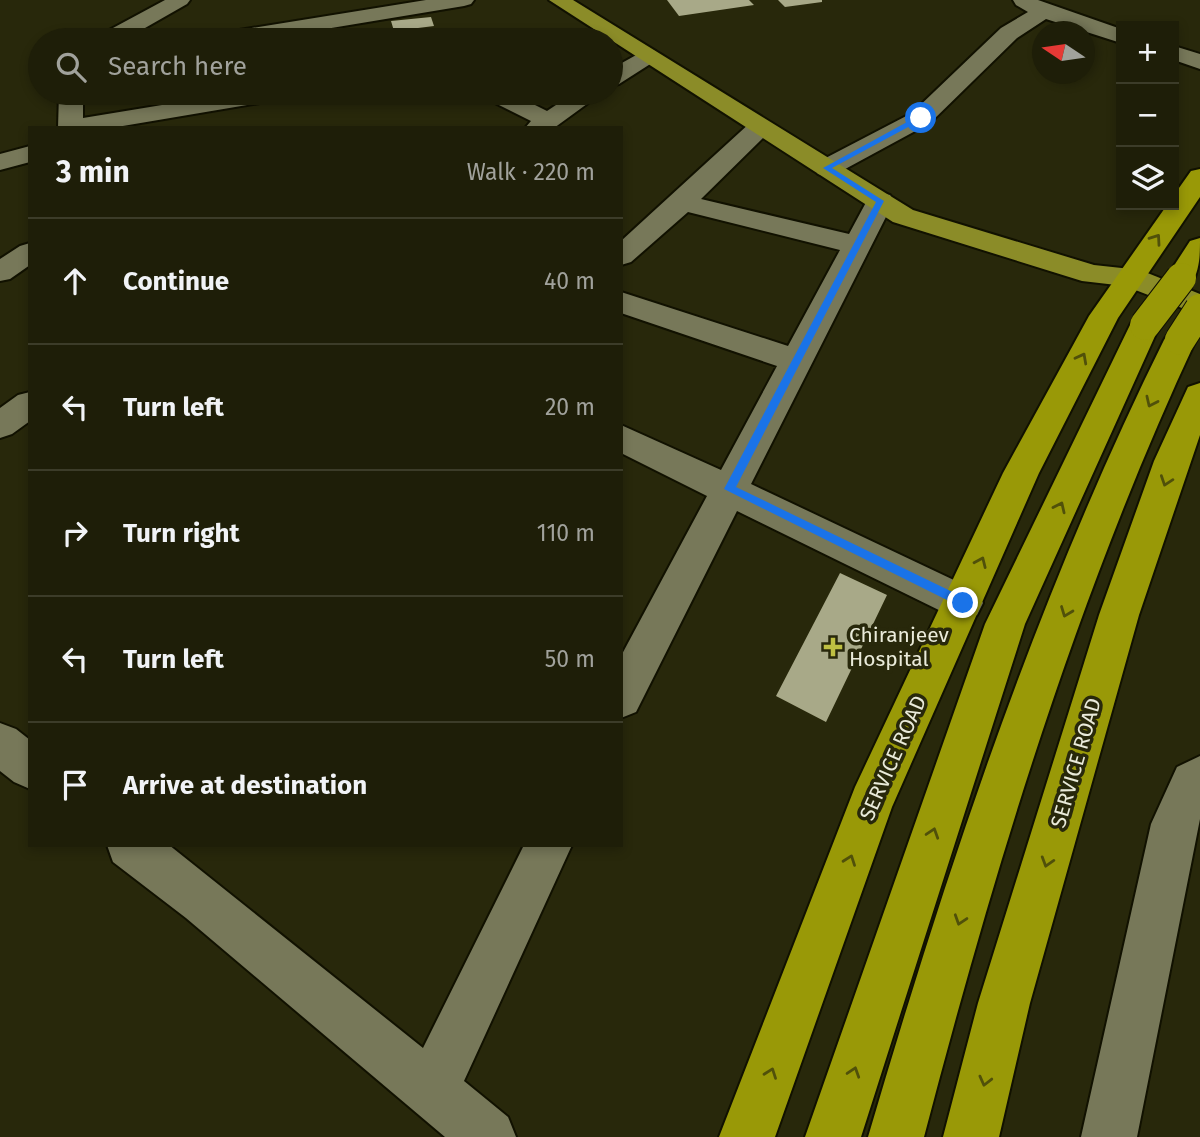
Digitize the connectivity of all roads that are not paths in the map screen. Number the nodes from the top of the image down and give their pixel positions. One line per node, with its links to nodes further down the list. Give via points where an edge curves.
1 (464, 0): 5 (street)
2 (559, 0): 10 (main road)
3 (1021, 0): 7 (street)
4 (139, 3): 6 (street)
5 (420, 4): 9 (street, via 385,24)
6 (172, 5): 8 (street)
7 (1044, 11): 11 (street); 27 (street, via 1009,33 921,118)
8 (130, 28)
9 (344, 28)
10 (598, 28)
11 (1116, 34)
12 (623, 44): 14 (main road)
13 (1179, 55): 15 (street)
14 (647, 56): 16 (street); 24 (main road)
15 (1200, 62)
16 (623, 71)
17 (71, 105): 22 (street)
18 (204, 105): 23 (street)
19 (512, 105): 21 (street)
20 (571, 105): 21 (street)
21 (542, 124)
22 (71, 126)
23 (77, 126)
24 (760, 127): 27 (main road); 30 (street)
25 (28, 155): 26 (street)
26 (0, 162)
27 (827, 168): 29 (main road)
28 (1200, 177): 37 (highway, SERVICE ROAD, one-way to 28)
29 (880, 201): 31 (street); 37 (main road, via 903,216)
30 (681, 202): 31 (street); 34 (street)
31 (857, 245): 38 (street)
32 (1200, 247): 37 (highway, bridge)
33 (28, 253): 35 (street)
34 (623, 254)
35 (0, 272)
36 (623, 303): 38 (street)
37 (1158, 307): 44 (highway, SERVICE ROAD, one-way to 37, via 1021,473 1104,316); 54 (highway, one-way to 37, via 1005,624); 55 (highway, one-way to 55, via 1116,477 1037,687 929,1017)
38 (797, 360): 43 (street)
39 (1200, 395): 56 (highway, SERVICE ROAD, one-way to 56, via 1119,615 1004,1003)
40 (28, 405): 41 (street)
41 (0, 425)
42 (623, 439): 43 (street)
43 (730, 489): 44 (street); 45 (street)
44 (963, 603): 53 (highway, SERVICE ROAD, one-way to 44, via 871,803)
45 (623, 694)
46 (0, 744): 47 (street)
47 (28, 765)
48 (1200, 778): 57 (street, via 1193,783 1174,824)
49 (133, 847): 51 (street)
50 (548, 847): 51 (street)
51 (431, 1091): 52 (street)
52 (488, 1137)
53 (747, 1137)
54 (833, 1137)
55 (896, 1137)
56 (971, 1137)
57 (1109, 1137)

